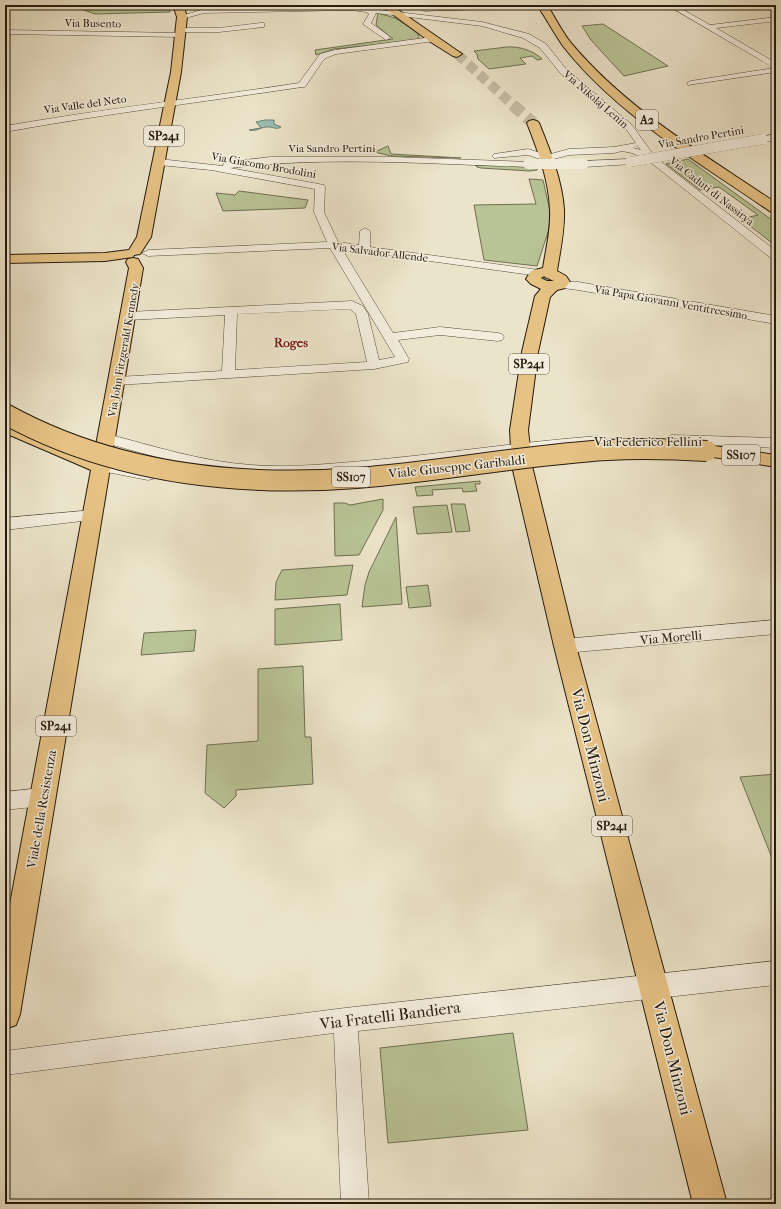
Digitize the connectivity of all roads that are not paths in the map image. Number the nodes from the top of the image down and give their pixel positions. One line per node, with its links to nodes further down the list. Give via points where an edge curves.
1 (542, 5): 33 (main road, A2, via 572,49 619,98 662,131)
2 (553, 5): 5 (street, bridge); 32 (main road, A2, via 578,43 631,95 674,130)
3 (670, 5): 12 (street)
4 (372, 8): 6 (street); 8 (street); 15 (street, via 373,14 367,24)
5 (430, 8): 6 (street); 9 (street, via 410,13)
6 (389, 9): 9 (main road); 9 (street, Via Nikolaj Lenin)
7 (183, 10): 8 (street); 8 (street); 14 (main road, SP241)
8 (204, 11)
9 (410, 18): 16 (main road); 25 (street, Via Nikolaj Lenin, via 482,24 526,36 543,46 564,72 629,127)
10 (776, 19): 12 (street)
11 (261, 26): 14 (street, Via Busento)
12 (709, 27): 18 (street)
13 (5, 32): 14 (street, Via Busento)
14 (181, 32): 21 (main road, SP241)
15 (386, 38)
16 (432, 39): 17 (main road); 21 (street, Via Valle del Neto, via 335,52 323,56 302,85)
17 (457, 54)
18 (776, 66)
19 (776, 70): 20 (street)
20 (692, 83)
21 (169, 106): 23 (street, Via Valle del Neto, via 68,118); 30 (main road, SP241)
22 (533, 124): 27 (main road, SP241)
23 (5, 129)
24 (776, 137): 29 (street, Via Sandro Pertini, bridge, via 630,162 528,164)
25 (639, 140): 26 (street, Via Caduti di Nassirya, via 636,144); 28 (street, Via Caduti di Nassirya)
26 (622, 148): 27 (street, Via Caduti di Nassirya, via 569,152); 28 (street, Via Caduti di Nassirya)
27 (546, 158): 29 (street, Via Sandro Pertini, via 526,151); 40 (main road, SP241, via 553,183 557,221)
28 (652, 159): 38 (street, Via Caduti di Nassirya)
29 (487, 160): 31 (street, Via Sandro Pertini, via 271,160)
30 (159, 162): 31 (street, Via Giacomo Brodolini); 37 (main road, SP241, via 144,237)
31 (211, 167): 35 (street, Via Giacomo Brodolini, via 320,187 319,212)
32 (776, 197)
33 (776, 209)
34 (365, 230): 36 (street)
35 (336, 248): 36 (street, Via Salvador Allende); 37 (street, Via Salvador Allende); 40 (street, Via Salvador Allende); 44 (street)
36 (364, 249): 40 (street, Via Salvador Allende)
37 (136, 257): 39 (main road); 42 (main road, Via John Fitzgerald Kennedy / SP241)
38 (776, 257)
39 (5, 259)
40 (549, 279): 43 (street, Via Papa Giovanni Ventitreesimo); 53 (main road, SP241, via 530,352 519,430)
41 (231, 312): 42 (street); 46 (street, via 352,306 359,309 362,314); 47 (street)
42 (128, 316): 48 (main road, Via John Fitzgerald Kennedy / SP241)
43 (776, 319)
44 (389, 337): 45 (street, via 440,331); 46 (street, via 403,359)
45 (498, 337)
46 (374, 365): 47 (street)
47 (228, 374): 48 (street)
48 (117, 381): 51 (main road, Via John Fitzgerald Kennedy / SP241)
49 (5, 414): 54 (main road, Viale Giuseppe Garibaldi / SS107, bridge, via 86,450 129,462 185,474 256,480 322,480 604,450 707,451)
50 (5, 426): 55 (main road)
51 (107, 439): 53 (street, via 223,466 269,471); 55 (main road, Viale della Resistenza / SP241)
52 (776, 443): 53 (street, Via Federico Fellini, via 639,440 625,456)
53 (521, 457): 55 (street, via 302,485 241,485 181,480); 59 (main road, Via Don Minzoni / SP241)
54 (776, 461)
55 (101, 467): 56 (main road, Viale della Resistenza / SP241)
56 (94, 515): 57 (street); 60 (main road, Viale della Resistenza / SP241)
57 (5, 524)
58 (776, 627): 59 (street, Via Morelli)
59 (565, 646): 63 (main road, Via Don Minzoni / SP241)
60 (42, 797): 61 (street); 64 (main road, Viale della Resistenza / SP241)
61 (5, 801)
62 (776, 973): 63 (street, Via Fratelli Bandiera)
63 (654, 986): 65 (street, Via Fratelli Bandiera); 68 (main road, Via Don Minzoni / SP241)
64 (5, 1014)
65 (345, 1020): 66 (street, Via Fratelli Bandiera); 67 (street)
66 (5, 1063)
67 (355, 1204)
68 (710, 1204)

